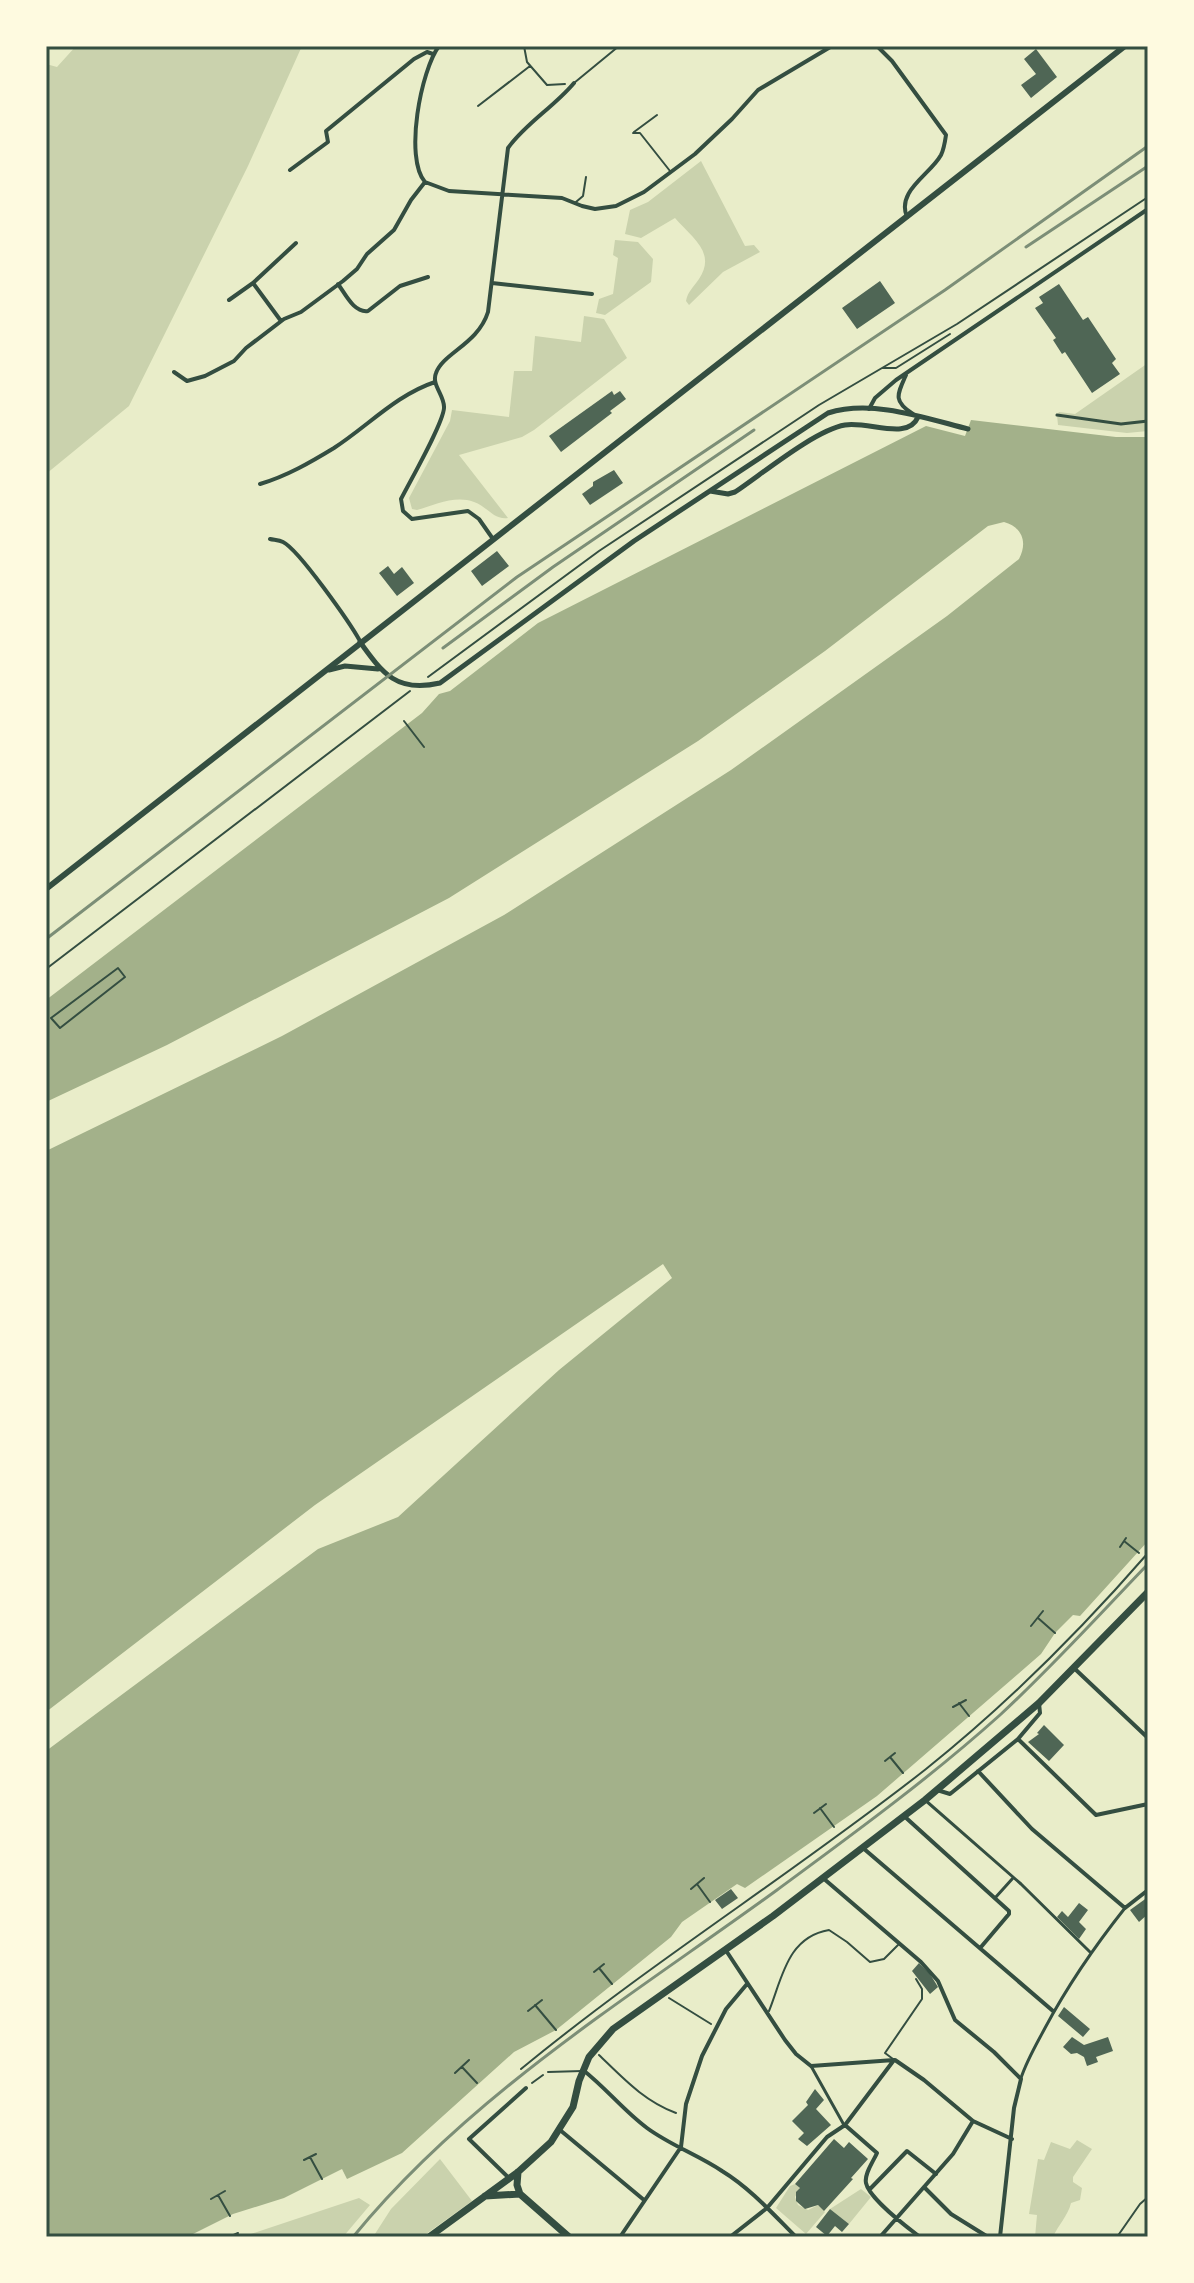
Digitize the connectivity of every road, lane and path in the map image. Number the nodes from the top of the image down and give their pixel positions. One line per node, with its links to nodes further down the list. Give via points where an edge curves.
1 (439, 46): 7 (street)
2 (524, 46): 8 (path)
3 (619, 46): 9 (lane)
4 (832, 46): 13 (street, via 758,90)
5 (877, 46): 20 (street, via 946,135 940,157 906,195)
6 (1125, 46): 20 (main road)
7 (433, 54): 12 (street, via 414,59 326,131 328,142); 15 (street, via 423,83 415,151 417,171)
8 (531, 66): 9 (path, via 547,85); 10 (path)
9 (574, 83): 16 (street, via 508,148)
10 (478, 106)
11 (657, 115): 13 (lane, via 633,133 640,133)
12 (290, 170)
13 (671, 172): 18 (street, via 616,206 595,209)
14 (586, 177): 18 (lane, via 583,196)
15 (425, 182): 16 (street, via 449,191); 25 (street, via 394,230)
16 (504, 195): 18 (street); 24 (street)
17 (1148, 197): 30 (path)
18 (575, 202)
19 (1148, 209): 32 (street)
20 (907, 217): 42 (main road)
21 (296, 243): 23 (street)
22 (428, 277): 25 (street, via 400,286 362,312)
23 (253, 283): 27 (street); 28 (street)
24 (492, 283): 26 (street); 33 (street, via 483,325 437,370)
25 (338, 284): 28 (street)
26 (592, 294)
27 (229, 300)
28 (281, 321): 31 (street, via 221,368 187,381)
29 (967, 324): 30 (path, via 896,368)
30 (881, 368): 46 (path, via 599,551)
31 (174, 372)
32 (907, 373): 34 (street); 36 (street, via 899,400)
33 (435, 382): 39 (street, via 411,391 335,447); 42 (street, via 444,400 443,416 401,499 403,511 417,520 468,511)
34 (869, 409): 36 (street); 40 (street, via 839,410 818,418)
35 (1057, 415): 37 (street, via 1121,424)
36 (918, 417): 38 (street); 40 (street, via 901,431 864,423 837,427 735,492)
37 (1148, 421)
38 (968, 429)
39 (260, 484)
40 (709, 491): 44 (street, via 440,683 412,686)
41 (270, 539): 43 (street, via 284,542 299,558)
42 (493, 539): 43 (main road)
43 (360, 641): 44 (street); 45 (main road)
44 (379, 669): 45 (street, via 345,666)
45 (325, 671): 50 (main road)
46 (425, 679)
47 (416, 686): 51 (path)
48 (404, 721): 49 (path)
49 (424, 747)
50 (46, 889)
51 (46, 969)
52 (125, 977): 52 (path, via 118,968 51,1018 60,1028)
53 (1120, 1547): 54 (path, via 1125,1540)
54 (1139, 1553)
55 (1148, 1553): 115 (path, via 1046,1660 930,1766)
56 (1148, 1592): 61 (main road)
57 (1043, 1611): 58 (path)
58 (1038, 1618): 59 (path); 60 (path)
59 (1031, 1626)
60 (1055, 1633)
61 (1075, 1669): 64 (main road); 67 (street)
62 (966, 1700): 63 (path)
63 (959, 1703): 65 (path); 66 (path)
64 (1039, 1703): 68 (street, via 1040,1713); 74 (main road)
65 (953, 1707)
66 (969, 1716)
67 (1148, 1738)
68 (1018, 1739): 72 (street); 77 (street, via 1096,1815)
69 (895, 1753): 70 (path)
70 (890, 1757): 71 (path); 73 (path)
71 (885, 1761)
72 (978, 1771): 74 (street, via 950,1794); 91 (street, via 1032,1829)
73 (903, 1773)
74 (937, 1790): 75 (main road)
75 (925, 1800): 80 (main road); 85 (street)
76 (826, 1804): 78 (path)
77 (1148, 1804)
78 (820, 1808): 79 (path); 81 (path)
79 (814, 1813)
80 (904, 1816): 82 (main road); 89 (street)
81 (834, 1827)
82 (863, 1848): 84 (main road); 93 (street)
83 (704, 1878): 86 (path)
84 (823, 1878): 92 (street); 94 (main road)
85 (1013, 1878): 89 (street); 95 (street)
86 (697, 1884): 87 (path); 90 (path)
87 (691, 1889)
88 (1148, 1890): 91 (street)
89 (995, 1898): 93 (street, via 1009,1914)
90 (710, 1902)
91 (1125, 1908): 95 (street)
92 (898, 1944): 107 (lane, via 884,1959 870,1962 829,1930 818,1933 786,1962); 119 (street, via 932,1974 955,2020)
93 (981, 1947): 106 (street)
94 (725, 1949): 101 (street); 110 (main road, via 620,2024)
95 (1090, 1952): 106 (street)
96 (604, 1964): 97 (path)
97 (599, 1968): 98 (path); 100 (path)
98 (594, 1972)
99 (916, 1979): 112 (lane, via 922,1999 885,2053)
100 (612, 1984)
101 (747, 1984): 107 (street); 108 (street)
102 (542, 2000): 104 (path)
103 (673, 2001): 108 (path)
104 (535, 2005): 105 (path); 109 (path)
105 (528, 2011)
106 (1053, 2011): 119 (street)
107 (769, 2012): 113 (street, via 796,2054)
108 (715, 2027): 122 (street)
109 (556, 2030)
110 (593, 2050): 116 (main road); 122 (path, via 634,2090)
111 (469, 2060): 114 (path)
112 (894, 2060): 113 (street); 123 (street); 124 (street)
113 (811, 2066): 124 (street)
114 (462, 2067): 118 (path); 120 (path)
115 (521, 2069)
116 (583, 2070): 117 (lane); 125 (main road); 127 (street, via 645,2127)
117 (548, 2072): 121 (path)
118 (455, 2073)
119 (1021, 2079): 126 (street)
120 (477, 2083)
121 (526, 2088): 133 (street, via 469,2139)
122 (685, 2116): 127 (street)
123 (973, 2121): 126 (street); 132 (street)
124 (845, 2125): 136 (street, via 877,2153 867,2175); 144 (street, via 827,2137)
125 (560, 2130): 131 (main road); 143 (street)
126 (1012, 2139): 157 (street)
127 (681, 2147): 143 (street); 144 (street, via 724,2172)
128 (316, 2154): 129 (path)
129 (310, 2157): 130 (path); 134 (path)
130 (304, 2160)
131 (518, 2172): 133 (main road); 138 (main road)
132 (936, 2174): 135 (street); 136 (street, via 907,2151)
133 (509, 2178): 140 (main road)
134 (322, 2179)
135 (924, 2187): 146 (street); 156 (street, via 951,2214)
136 (869, 2189): 146 (street)
137 (225, 2191): 139 (path)
138 (520, 2194): 140 (main road); 150 (main road)
139 (218, 2195): 142 (path); 145 (path)
140 (485, 2196): 149 (main road)
141 (1148, 2197): 158 (path)
142 (211, 2199)
143 (644, 2200): 151 (street)
144 (767, 2208): 152 (street); 153 (street)
145 (230, 2216)
146 (895, 2218): 154 (street); 155 (street)
147 (238, 2233): 148 (path)
148 (229, 2237)
149 (429, 2237)
150 (569, 2237)
151 (620, 2237)
152 (730, 2237)
153 (796, 2237)
154 (880, 2237)
155 (920, 2237)
156 (988, 2237)
157 (1000, 2237)
158 (1117, 2237)

